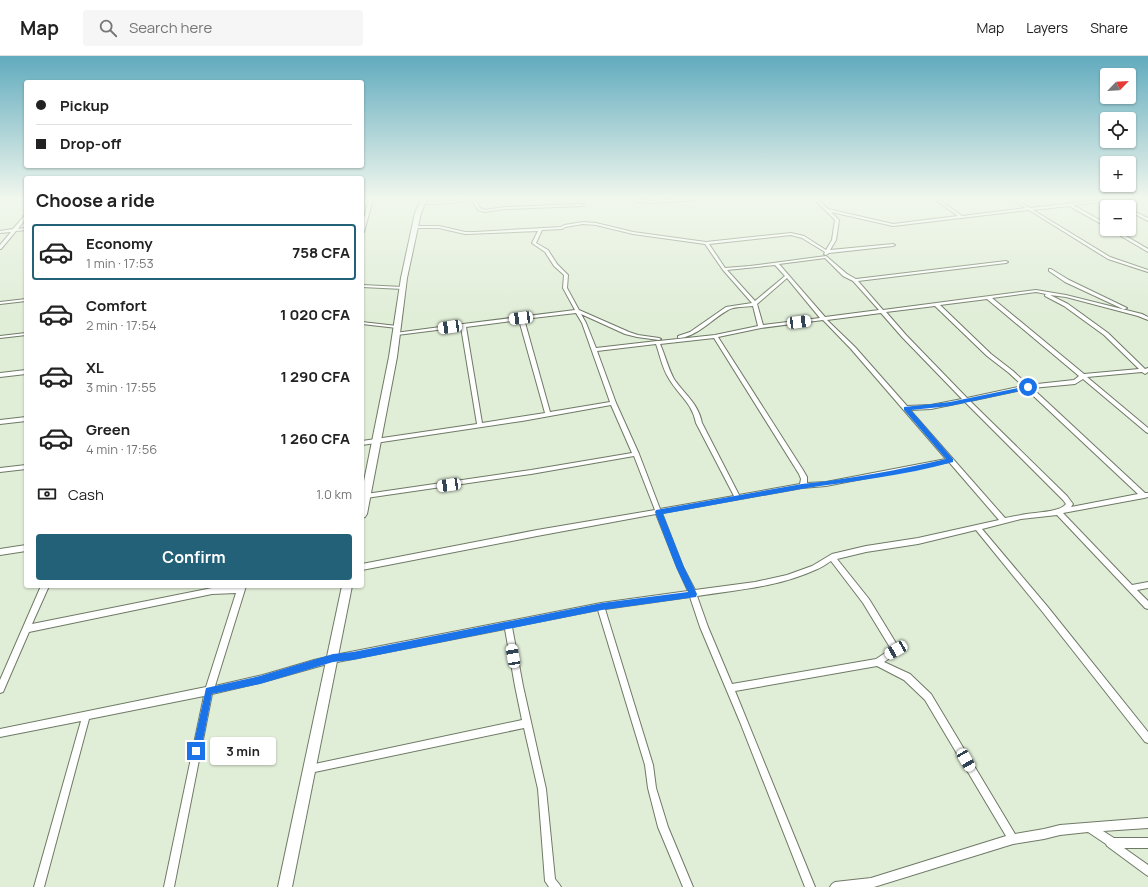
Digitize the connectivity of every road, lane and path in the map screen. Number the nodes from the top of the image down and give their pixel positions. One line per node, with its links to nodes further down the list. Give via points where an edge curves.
1 (8, 238): 12 (street)
2 (413, 238): 23 (street)
3 (536, 238): 30 (street, via 534,242 547,251 555,265 566,275 565,288)
4 (668, 238): 10 (street)
5 (755, 238): 10 (street)
6 (804, 238): 14 (street)
7 (834, 238): 14 (street)
8 (1076, 238): 19 (street, via 1109,258)
9 (1126, 238): 13 (street)
10 (706, 243): 17 (street)
11 (893, 246): 14 (street)
12 (0, 248)
13 (1148, 251)
14 (826, 254): 16 (street); 21 (street)
15 (1006, 262): 21 (street)
16 (776, 263): 17 (street); 20 (street)
17 (724, 269): 28 (street)
18 (1050, 270): 32 (street)
19 (1148, 271)
20 (787, 276): 28 (street); 34 (street)
21 (855, 280): 31 (street)
22 (364, 286): 23 (street)
23 (403, 288): 39 (street)
24 (1036, 291): 25 (street); 32 (street); 46 (street, via 1066,305 1092,323)
25 (988, 297): 29 (street); 49 (street)
26 (24, 300): 27 (street)
27 (0, 303)
28 (755, 304): 38 (street); 43 (street, via 728,308 692,333)
29 (936, 304): 31 (street); 50 (street, via 989,355 1002,363)
30 (579, 311): 33 (street); 43 (street, via 637,336); 45 (street)
31 (882, 311): 34 (street); 51 (street)
32 (1140, 315): 35 (street)
33 (521, 318): 37 (street); 54 (street)
34 (824, 319): 38 (street); 53 (street)
35 (1148, 319)
36 (364, 323): 39 (street)
37 (463, 325): 39 (street); 57 (street)
38 (761, 327): 41 (street)
39 (397, 331): 59 (street)
40 (24, 334): 42 (street)
41 (715, 336): 43 (street); 65 (street, via 801,472 804,478)
42 (0, 337)
43 (669, 341): 44 (street)
44 (657, 342): 45 (street); 68 (street, via 673,381 689,398 699,423)
45 (595, 350): 52 (street)
46 (1146, 371): 49 (street)
47 (24, 372): 48 (street)
48 (0, 375)
49 (1083, 376): 50 (street, via 1076,382); 58 (street)
50 (1028, 387): 51 (street); 66 (street)
51 (968, 400): 53 (street, via 931,407); 71 (street, via 1070,504)
52 (613, 403): 54 (street); 61 (street)
53 (906, 408): 62 (street)
54 (548, 414): 57 (street)
55 (24, 418): 56 (street)
56 (0, 422)
57 (480, 426): 59 (street)
58 (1148, 431)
59 (377, 440): 60 (street); 67 (street)
60 (364, 443)
61 (636, 454): 67 (street, via 509,476); 70 (street)
62 (951, 460): 65 (street, via 826,484); 72 (street)
63 (24, 467): 64 (street)
64 (0, 470)
65 (802, 486): 68 (street)
66 (1146, 495): 71 (street)
67 (366, 496): 69 (street)
68 (738, 498): 70 (street)
69 (364, 505)
70 (659, 512): 77 (street); 83 (street)
71 (1058, 512): 72 (street); 82 (street)
72 (1004, 521): 73 (street)
73 (977, 527): 76 (street); 96 (street)
74 (24, 548): 75 (street)
75 (0, 552)
76 (832, 557): 83 (street, via 814,568 787,578); 89 (street, via 866,601 896,650)
77 (364, 566)
78 (1148, 585): 82 (street)
79 (44, 588): 87 (street)
80 (241, 588): 87 (street, via 212,591); 92 (street)
81 (347, 588): 88 (street)
82 (1131, 588): 85 (street)
83 (693, 594): 84 (street); 90 (street)
84 (602, 606): 86 (street); 108 (street, via 648,765 663,827)
85 (1148, 606)
86 (508, 625): 88 (street); 94 (street)
87 (26, 629): 91 (street)
88 (333, 658): 92 (street, via 260,680); 97 (street)
89 (877, 662): 90 (street); 100 (street, via 907,677 928,697)
90 (730, 688): 109 (street)
91 (0, 690)
92 (209, 691): 93 (street); 105 (street)
93 (86, 716): 95 (street); 104 (street)
94 (527, 723): 97 (street); 107 (street, via 542,789 550,881)
95 (0, 733)
96 (1148, 739)
97 (310, 769): 106 (street)
98 (1148, 823): 99 (street)
99 (1091, 829): 100 (street, via 1060,830); 101 (street)
100 (1013, 839): 110 (street, via 872,883)
101 (1105, 839): 102 (street, via 1113,843); 103 (street)
102 (1148, 843)
103 (1148, 871)
104 (39, 887)
105 (169, 887)
106 (285, 887)
107 (556, 887)
108 (688, 887)
109 (810, 887)
110 (835, 887)

